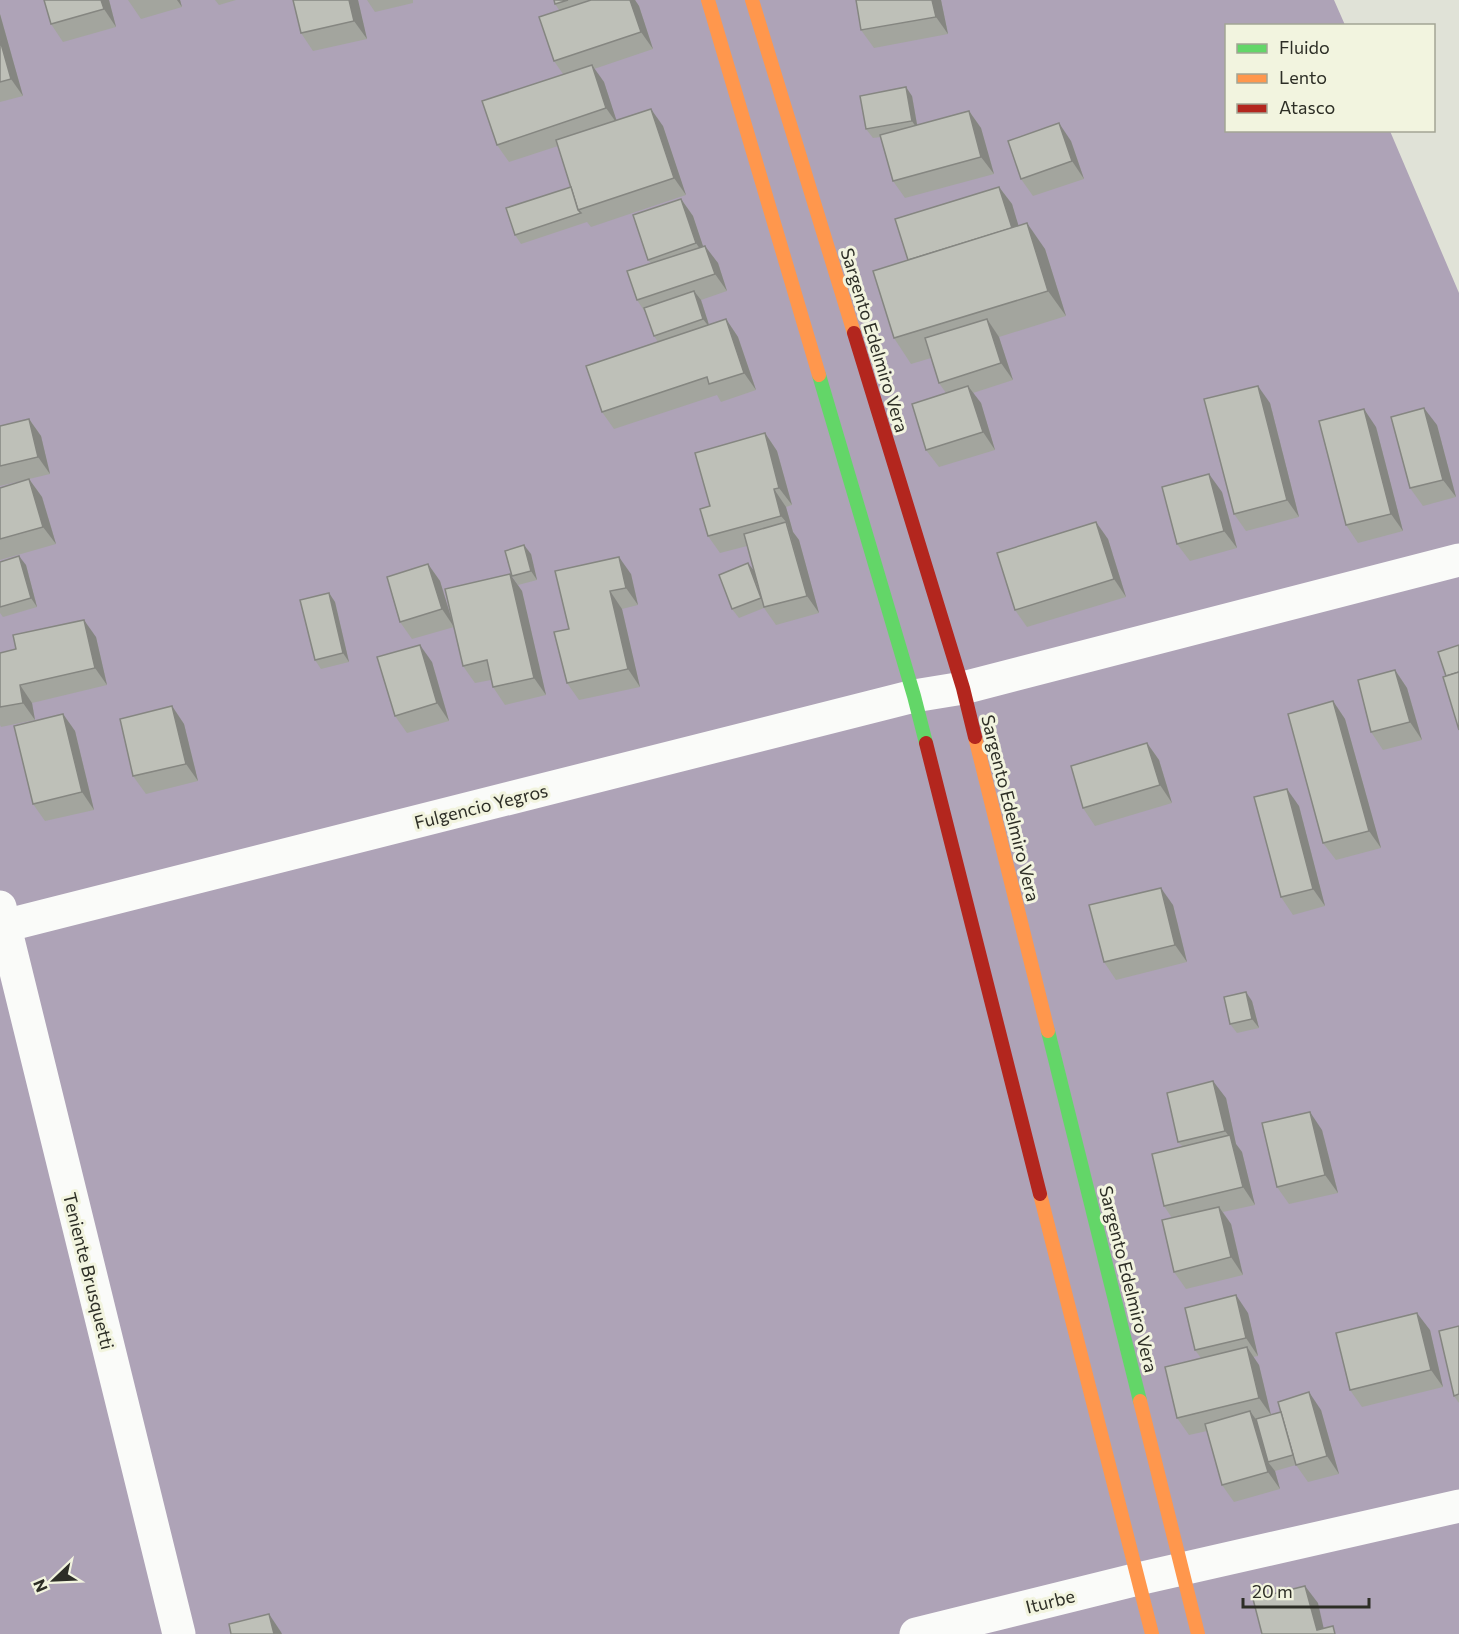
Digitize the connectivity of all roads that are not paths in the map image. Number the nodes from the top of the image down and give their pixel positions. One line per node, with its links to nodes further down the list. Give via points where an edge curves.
1 (708, 0): 5 (street)
2 (753, 0): 4 (street, Sargento Edelmiro Vera)
3 (1459, 560): 4 (street, Fulgencio Yegros)
4 (963, 688): 5 (street, Fulgencio Yegros); 8 (street, Sargento Edelmiro Vera)
5 (914, 696): 6 (street, Fulgencio Yegros); 9 (street)
6 (1, 920): 10 (street, Teniente Brusquetti)
7 (1459, 1506): 8 (street, Iturbe)
8 (1183, 1569): 9 (street, Iturbe); 13 (street, Sargento Edelmiro Vera)
9 (1138, 1580): 11 (street, Iturbe); 12 (street)
10 (179, 1634)
11 (916, 1634)
12 (1152, 1634)
13 (1198, 1634)

